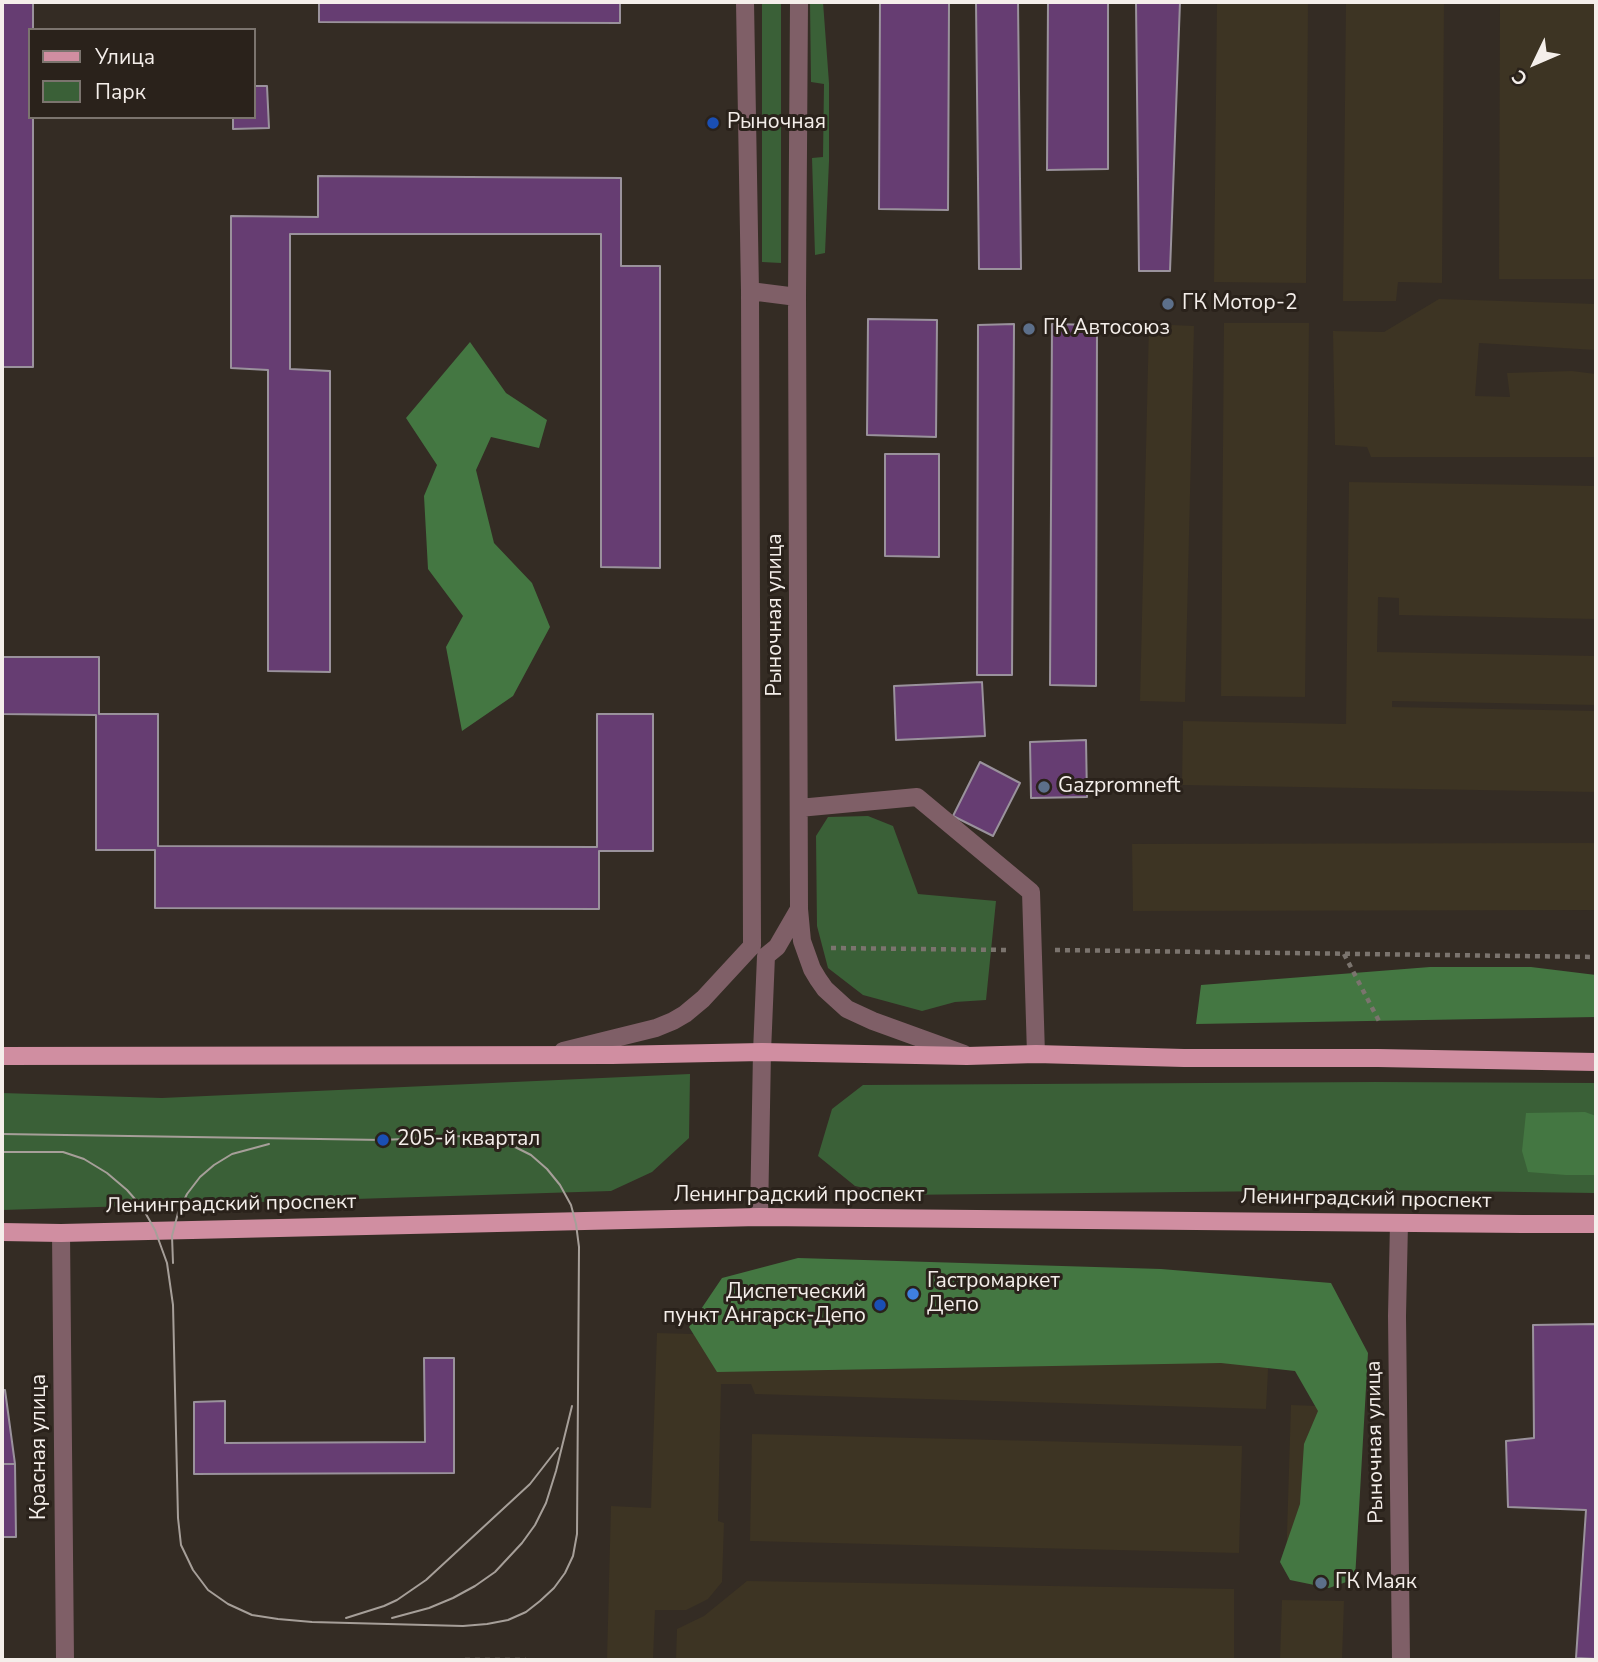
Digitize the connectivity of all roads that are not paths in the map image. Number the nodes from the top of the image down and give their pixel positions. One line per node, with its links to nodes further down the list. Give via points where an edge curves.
1 (745, 2): 3 (street, Рыночная улица)
2 (799, 2): 4 (street, Рыночная улица)
3 (750, 291): 4 (street); 7 (street, Рыночная улица)
4 (797, 297): 5 (street, Рыночная улица)
5 (799, 808): 6 (street, Рыночная улица); 9 (street, via 917,797 1031,892)
6 (799, 909): 7 (street, via 777,947); 12 (street, Рыночная улица, via 802,941 812,968 835,1000 860,1016)
7 (759, 951): 8 (street, Рыночная улица); 10 (street, via 673,1021)
8 (762, 1052): 10 (main road); 12 (main road); 14 (street, Рыночная улица)
9 (1036, 1054): 12 (main road); 13 (main road)
10 (543, 1055): 11 (main road)
11 (2, 1056)
12 (967, 1056)
13 (1596, 1062)
14 (759, 1217): 15 (main road, Ленинградский проспект); 18 (main road, Ленинградский проспект)
15 (1399, 1223): 16 (main road, Ленинградский проспект); 20 (street, Рыночная улица)
16 (1596, 1224)
17 (2, 1232): 18 (main road, Ленинградский проспект)
18 (61, 1233): 19 (street, Красная улица)
19 (65, 1660)
20 (1401, 1660)

